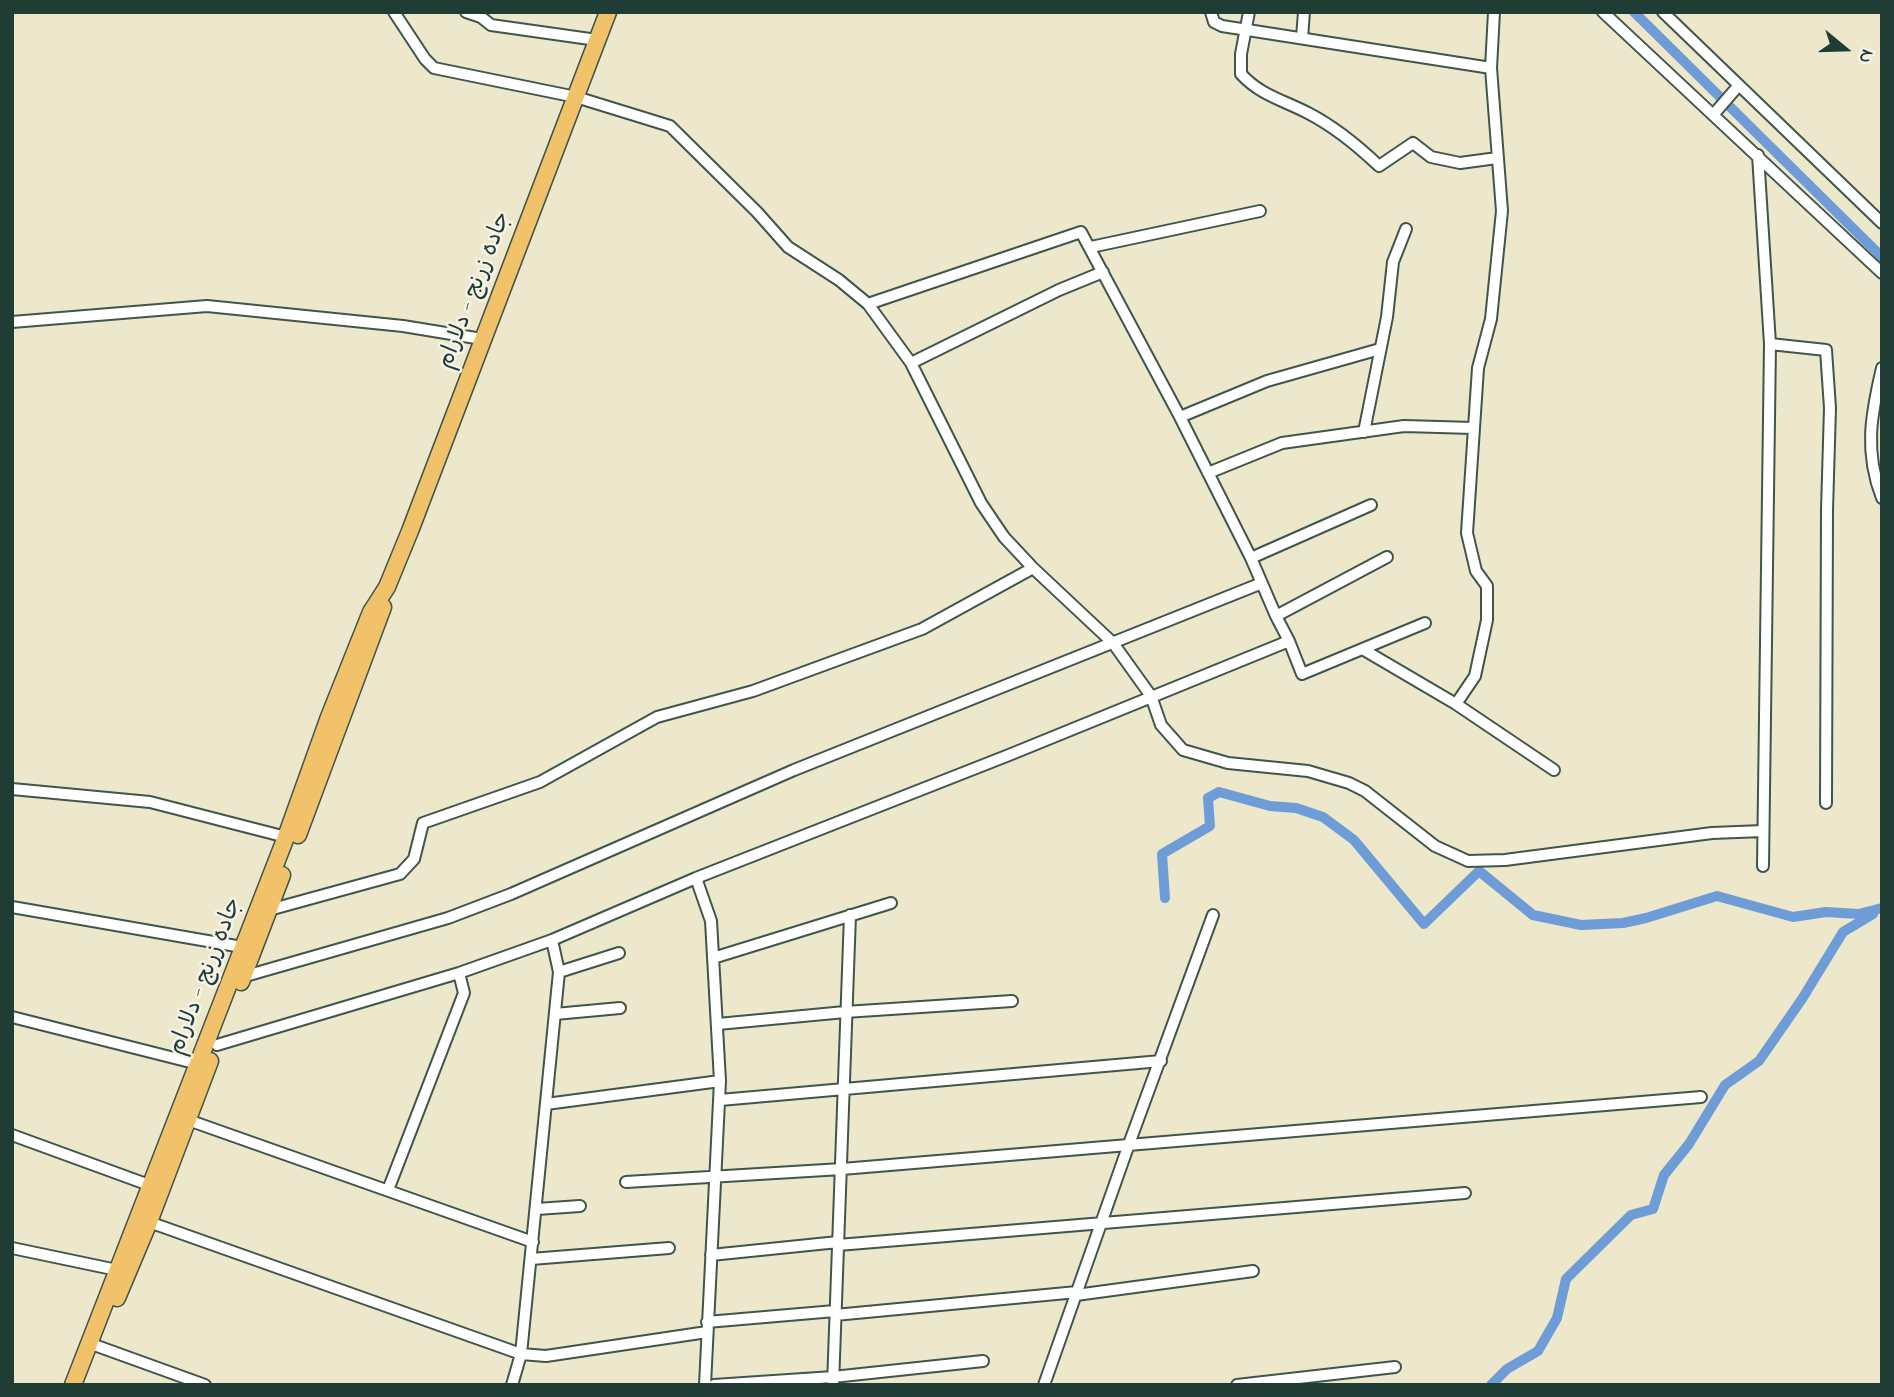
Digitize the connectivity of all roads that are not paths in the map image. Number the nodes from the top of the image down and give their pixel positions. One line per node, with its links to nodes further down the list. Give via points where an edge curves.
1 (394, 12): 15 (street, via 435,68)
2 (466, 12): 12 (street, via 491,25)
3 (608, 12): 12 (highway, جاده زرنج - دلارام)
4 (1211, 12): 10 (street, via 1214,22)
5 (1249, 12): 10 (street)
6 (1304, 12): 11 (street)
7 (1494, 12): 13 (street)
8 (1603, 12): 16 (street)
9 (1663, 12): 14 (street)
10 (1247, 30): 11 (street); 18 (street, via 1241,74 1252,87 1309,113 1352,140 1379,166 1413,143 1431,157 1460,163)
11 (1302, 38): 13 (street)
12 (597, 40): 15 (highway, جاده زرنج - دلارام)
13 (1491, 68): 18 (street)
14 (1739, 86): 16 (street); 20 (street)
15 (576, 96): 25 (street, via 670,126 788,247); 27 (highway, جاده زرنج - دلارام)
16 (1713, 115): 17 (street)
17 (1758, 155): 24 (street); 28 (street)
18 (1497, 158): 33 (street, via 1502,211)
19 (1259, 211): 22 (street)
20 (1882, 223)
21 (1406, 229): 29 (street, via 1393,262)
22 (1091, 247): 23 (street); 25 (street, via 1085,235 1077,233)
23 (1103, 272): 30 (street); 32 (street)
24 (1882, 273)
25 (868, 304): 30 (street)
26 (12, 322): 27 (street, via 207,306)
27 (482, 339): 42 (highway, جاده زرنج - دلارام)
28 (1770, 344): 52 (street, via 1826,350 1830,408); 53 (street)
29 (1380, 349): 32 (street, via 1267,381); 34 (street)
30 (911, 363): 40 (street, via 981,503)
31 (1882, 368): 36 (street, via 1871,413 1870,460)
32 (1180, 418): 35 (street)
33 (1473, 428): 34 (street, via 1404,426); 49 (street, via 1467,533 1476,571 1487,586 1488,620 1475,676)
34 (1364, 432): 35 (street, via 1282,443)
35 (1208, 473): 39 (street)
36 (1882, 499)
37 (1371, 505): 39 (street)
38 (1387, 557): 43 (street)
39 (1251, 558): 41 (street)
40 (1033, 568): 46 (street); 59 (street, via 922,629 753,691 657,717 540,782 423,823 414,859 400,874)
41 (1262, 583): 43 (street); 46 (street)
42 (387, 587): 54 (highway, جاده زرنج - دلارام, via 371,612); 59 (highway, جاده زرنج - دلارام, via 381,616)
43 (1276, 616): 45 (street)
44 (1424, 623): 47 (street)
45 (1289, 641): 47 (street, via 1302,674); 48 (street)
46 (1113, 643): 48 (street); 68 (street, via 794,770 511,894 448,918)
47 (1364, 650): 49 (street)
48 (1151, 696): 53 (street, via 1161,725 1183,750 1228,762 1308,771 1349,783 1434,846 1468,861); 56 (street)
49 (1456, 704): 50 (street)
50 (1554, 770)
51 (13, 793): 54 (street, via 150,802)
52 (1826, 803)
53 (1763, 831): 55 (street)
54 (286, 837): 63 (highway, جاده زرنج - دلارام)
55 (1763, 866)
56 (696, 878): 62 (street); 65 (street, via 711,921)
57 (891, 902): 60 (street)
58 (12, 907): 63 (street)
59 (269, 910): 68 (highway, جاده زرنج - دلارام)
60 (849, 915): 65 (street); 71 (street)
61 (1213, 915): 76 (street)
62 (552, 940): 66 (street); 67 (street)
63 (242, 947): 77 (highway, جاده زرنج - دلارام)
64 (619, 953): 66 (street)
65 (713, 958): 74 (street)
66 (559, 972): 72 (street)
67 (459, 973): 75 (street); 90 (street, via 464,993)
68 (242, 977): 75 (highway, جاده زرنج - دلارام)
69 (1012, 1001): 71 (street)
70 (620, 1008): 72 (street)
71 (845, 1012): 74 (street); 79 (street)
72 (555, 1014): 82 (street)
73 (12, 1017): 77 (street)
74 (718, 1024): 78 (street)
75 (217, 1045): 83 (highway, جاده زرنج - دلارام)
76 (1161, 1061): 79 (street); 85 (street)
77 (198, 1064): 89 (highway, جاده زرنج - دلارام)
78 (720, 1081): 81 (street); 82 (street)
79 (845, 1090): 81 (street); 86 (street)
80 (1701, 1097): 85 (street)
81 (720, 1100): 87 (street)
82 (546, 1104): 93 (street)
83 (188, 1120): 90 (street); 94 (highway, جاده زرنج - دلارام)
84 (12, 1135): 89 (street)
85 (1129, 1144): 86 (street); 95 (street)
86 (842, 1169): 87 (street); 97 (street)
87 (716, 1178): 88 (street); 100 (street)
88 (626, 1182)
89 (149, 1185): 102 (highway, جاده زرنج - دلارام)
90 (388, 1190): 96 (street)
91 (1465, 1193): 95 (street)
92 (580, 1206): 93 (street)
93 (537, 1209): 96 (street)
94 (149, 1222): 107 (highway, جاده زرنج - دلارام); 108 (street)
95 (1101, 1224): 97 (street); 104 (street)
96 (533, 1242): 101 (street)
97 (838, 1244): 100 (street); 105 (street)
98 (12, 1248): 102 (street)
99 (668, 1248): 101 (street)
100 (711, 1255): 106 (street)
101 (531, 1259): 108 (street)
102 (117, 1270): 112 (highway, جاده زرنج - دلارام)
103 (1254, 1271): 104 (street)
104 (1077, 1294): 105 (street); 118 (street)
105 (835, 1313): 106 (street); 111 (street)
106 (707, 1327): 108 (street, via 546,1356); 116 (street)
107 (97, 1346): 113 (highway, جاده زرنج - دلارام); 114 (street)
108 (522, 1354): 115 (street)
109 (983, 1361): 111 (street)
110 (1395, 1367): 119 (street)
111 (833, 1381): 117 (street)
112 (73, 1385)
113 (84, 1385)
114 (205, 1385)
115 (512, 1385)
116 (705, 1385)
117 (713, 1385)
118 (1044, 1385)
119 (1237, 1385)

